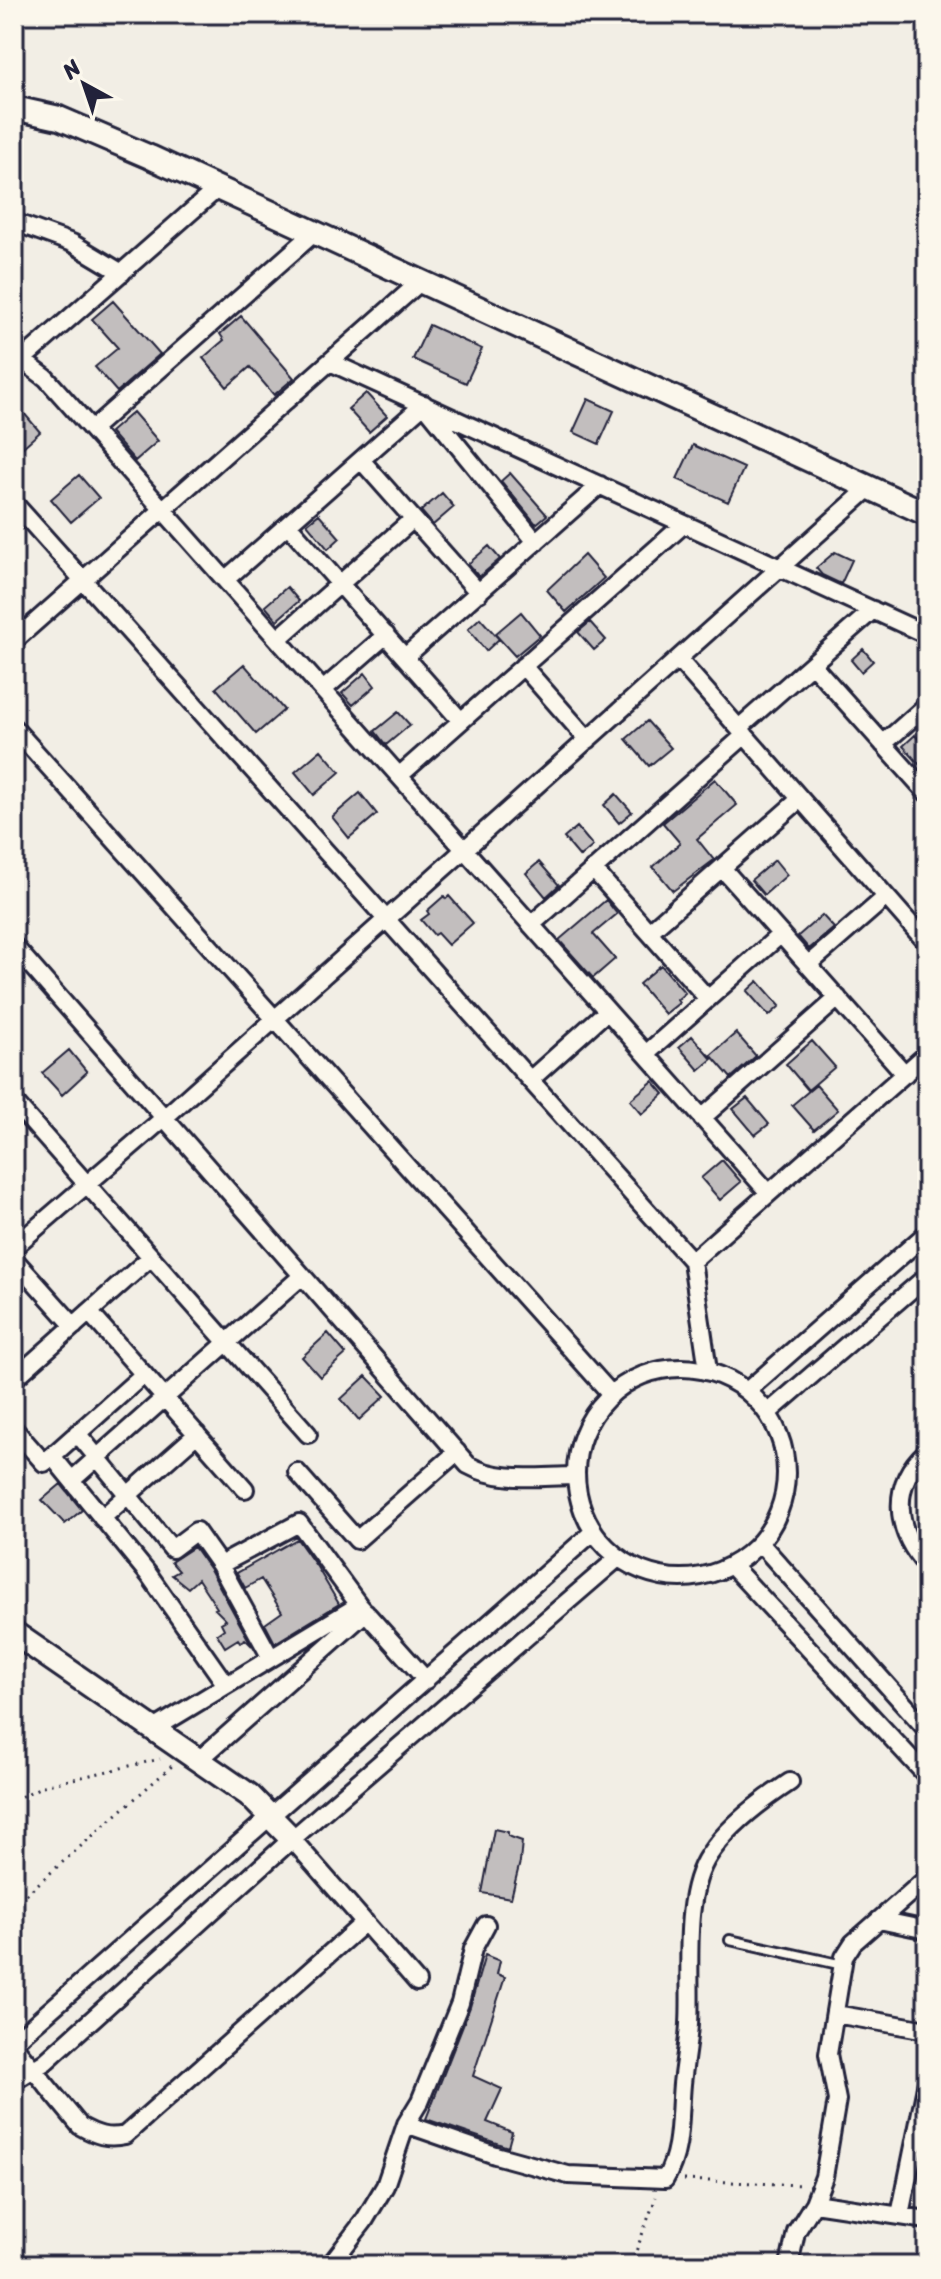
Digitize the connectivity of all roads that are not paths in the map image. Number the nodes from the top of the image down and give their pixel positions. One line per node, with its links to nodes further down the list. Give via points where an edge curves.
1 (14, 108): 2 (street, via 59,118)
2 (218, 188): 4 (street); 5 (street)
3 (14, 222): 5 (street, via 72,243)
4 (314, 233): 6 (street); 10 (street)
5 (122, 273): 7 (street)
6 (420, 282): 8 (street); 13 (street)
7 (18, 357): 10 (street, via 46,378)
8 (330, 362): 9 (street); 15 (street)
9 (424, 404): 11 (street); 12 (street); 20 (street)
10 (92, 429): 15 (street)
11 (361, 460): 17 (street); 19 (street)
12 (600, 485): 18 (street); 20 (street)
13 (869, 488): 16 (street); 21 (street)
14 (14, 503): 22 (street)
15 (163, 509): 22 (street); 23 (street)
16 (927, 514)
17 (413, 519): 24 (street); 25 (street)
18 (684, 524): 21 (street); 34 (street)
19 (288, 525): 23 (street); 24 (street)
20 (536, 542): 25 (street)
21 (780, 567): 26 (street); 32 (street)
22 (83, 579): 30 (street); 49 (street)
23 (225, 580): 29 (street)
24 (340, 584): 27 (street); 29 (street)
25 (479, 593): 31 (street)
26 (873, 610): 28 (street); 33 (street)
27 (386, 635): 31 (street); 35 (street)
28 (927, 635)
29 (278, 639): 35 (street)
30 (14, 641)
31 (405, 657): 37 (street)
32 (678, 659): 39 (street); 40 (street)
33 (812, 664): 39 (street); 41 (street)
34 (523, 666): 37 (street); 40 (street)
35 (323, 690): 42 (street)
36 (927, 705): 41 (street)
37 (461, 721): 42 (street)
38 (14, 728): 59 (street)
39 (742, 732): 44 (street); 47 (street)
40 (588, 740): 45 (street)
41 (883, 744): 43 (street)
42 (399, 776): 45 (street)
43 (927, 793)
44 (800, 799): 46 (street); 48 (street)
45 (464, 850): 49 (street); 50 (street)
46 (722, 868): 51 (street); 53 (street)
47 (593, 869): 50 (street); 51 (street)
48 (886, 897): 52 (street); 55 (street)
49 (386, 920): 59 (street); 63 (street)
50 (531, 925): 58 (street)
51 (649, 932): 57 (street)
52 (924, 933)
53 (781, 934): 55 (street); 57 (street)
54 (16, 953): 65 (street)
55 (808, 965): 56 (street)
56 (838, 998): 62 (street); 66 (street)
57 (708, 999): 60 (street)
58 (607, 1011): 60 (street); 63 (street)
59 (275, 1019): 65 (street); 83 (street)
60 (646, 1054): 66 (street)
61 (927, 1054): 62 (street)
62 (905, 1074): 68 (street)
63 (530, 1080): 73 (street)
64 (17, 1112): 67 (street)
65 (164, 1118): 67 (street); 74 (street)
66 (702, 1118): 68 (street)
67 (87, 1184): 70 (street); 71 (street)
68 (769, 1193): 73 (street)
69 (927, 1233): 82 (street)
70 (14, 1247)
71 (151, 1257): 76 (street); 78 (street)
72 (14, 1259): 77 (street)
73 (692, 1261): 79 (street)
74 (302, 1276): 78 (street); 91 (street)
75 (927, 1276): 85 (street)
76 (89, 1312): 77 (street); 80 (street)
77 (74, 1326): 81 (street)
78 (227, 1343): 84 (street); 89 (street)
79 (708, 1370): 82 (street); 83 (street, via 673,1367 640,1375)
80 (144, 1374): 84 (street); 87 (street)
81 (14, 1379)
82 (748, 1390): 85 (street)
83 (611, 1394): 95 (street, via 589,1421)
84 (164, 1398): 88 (street); 93 (street)
85 (769, 1412): 101 (street, via 784,1444 787,1479 779,1513)
86 (14, 1429): 92 (street, via 44,1463)
87 (77, 1433): 92 (street); 93 (street)
88 (197, 1434): 97 (street); 98 (street)
89 (308, 1434)
90 (927, 1451): 105 (street, via 913,1464 901,1491 901,1522)
91 (457, 1452): 94 (street, via 357,1540); 95 (street, via 468,1465 500,1477)
92 (52, 1456): 96 (street)
93 (97, 1457): 96 (street); 98 (street)
94 (297, 1472)
95 (575, 1476): 100 (street)
96 (72, 1480): 99 (street)
97 (245, 1489)
98 (128, 1495): 99 (street); 103 (street, via 172,1549 196,1531)
99 (102, 1518): 110 (street)
100 (593, 1532): 102 (street); 109 (street)
101 (760, 1543): 104 (street); 112 (street)
102 (618, 1558): 104 (street, via 645,1572 674,1578 704,1576); 117 (street)
103 (220, 1565): 106 (street, via 299,1523); 108 (street)
104 (732, 1566): 114 (street)
105 (927, 1566)
106 (363, 1609): 108 (street); 109 (street); 113 (street)
107 (14, 1633): 111 (street)
108 (271, 1658): 110 (street)
109 (426, 1680): 116 (street)
110 (226, 1685): 111 (street)
111 (154, 1729): 113 (street)
112 (927, 1730)
113 (193, 1756): 116 (street)
114 (927, 1776)
115 (790, 1782): 132 (street, via 726,1836 708,1856 698,1882 679,2138 665,2179 568,2175)
116 (273, 1817): 117 (street); 128 (street)
117 (292, 1839): 120 (street); 129 (street)
118 (927, 1878): 119 (street)
119 (879, 1920): 122 (street); 124 (street, via 853,1943)
120 (365, 1922): 125 (street); 129 (street, via 125,2135 110,2139 80,2126)
121 (486, 1925): 132 (street, via 473,1949 456,2015)
122 (927, 1930)
123 (730, 1940): 124 (lane)
124 (843, 1965): 126 (street)
125 (417, 1982)
126 (835, 2014): 127 (street); 133 (street, via 828,2061 837,2100)
127 (927, 2030)
128 (14, 2044): 129 (street)
129 (32, 2070): 130 (street)
130 (14, 2081)
131 (927, 2082): 134 (street)
132 (406, 2124): 136 (street, via 385,2186)
133 (814, 2203): 134 (street); 137 (street, via 796,2232)
134 (900, 2215): 135 (street)
135 (927, 2220)
136 (330, 2265)
137 (789, 2265)

